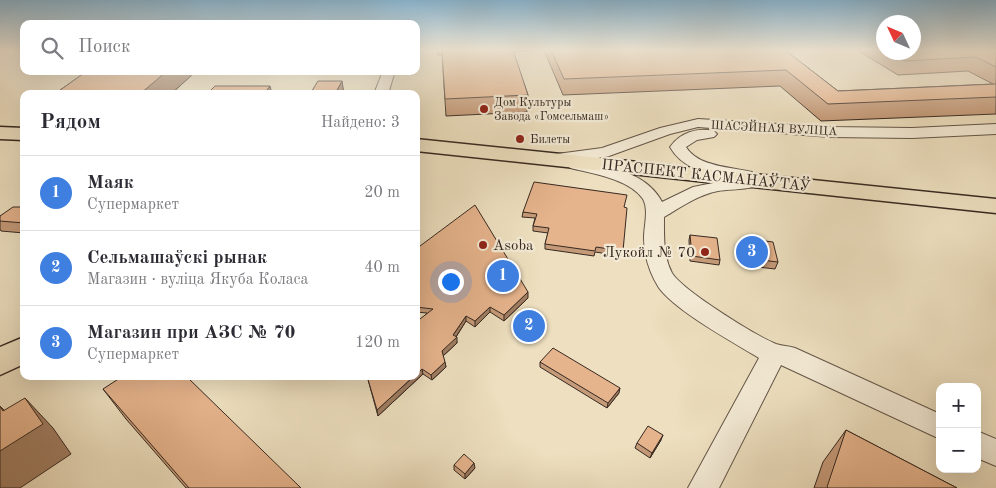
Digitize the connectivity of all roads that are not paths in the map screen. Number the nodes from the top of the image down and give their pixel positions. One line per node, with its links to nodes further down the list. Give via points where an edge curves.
1 (388, 75): 2 (street)
2 (382, 90)
3 (996, 130): 6 (street, ШАСЭЙНАЯ ВУЛІЦА, via 848,132 698,123 602,153)
4 (996, 144): 7 (street, ШАСЭЙНАЯ ВУЛІЦА, via 795,140 705,134 687,138 678,148 679,153 696,164)
5 (420, 145): 6 (main road, ПРАСПЕКТ КАСМАНАЎТАЎ)
6 (557, 159): 7 (main road, ПРАСПЕКТ КАСМАНАЎТАЎ); 9 (street, via 637,185 651,197)
7 (777, 182): 8 (main road, ПРАСПЕКТ КАСМАНАЎТАЎ); 9 (street, via 726,184 697,190)
8 (996, 206)
9 (656, 214): 11 (street, via 653,238 656,258 667,283 691,303)
10 (20, 351): 12 (main road)
11 (774, 355): 13 (street, via 786,355); 16 (street)
12 (0, 362)
13 (936, 425)
14 (981, 446): 15 (street)
15 (996, 453)
16 (703, 488)

